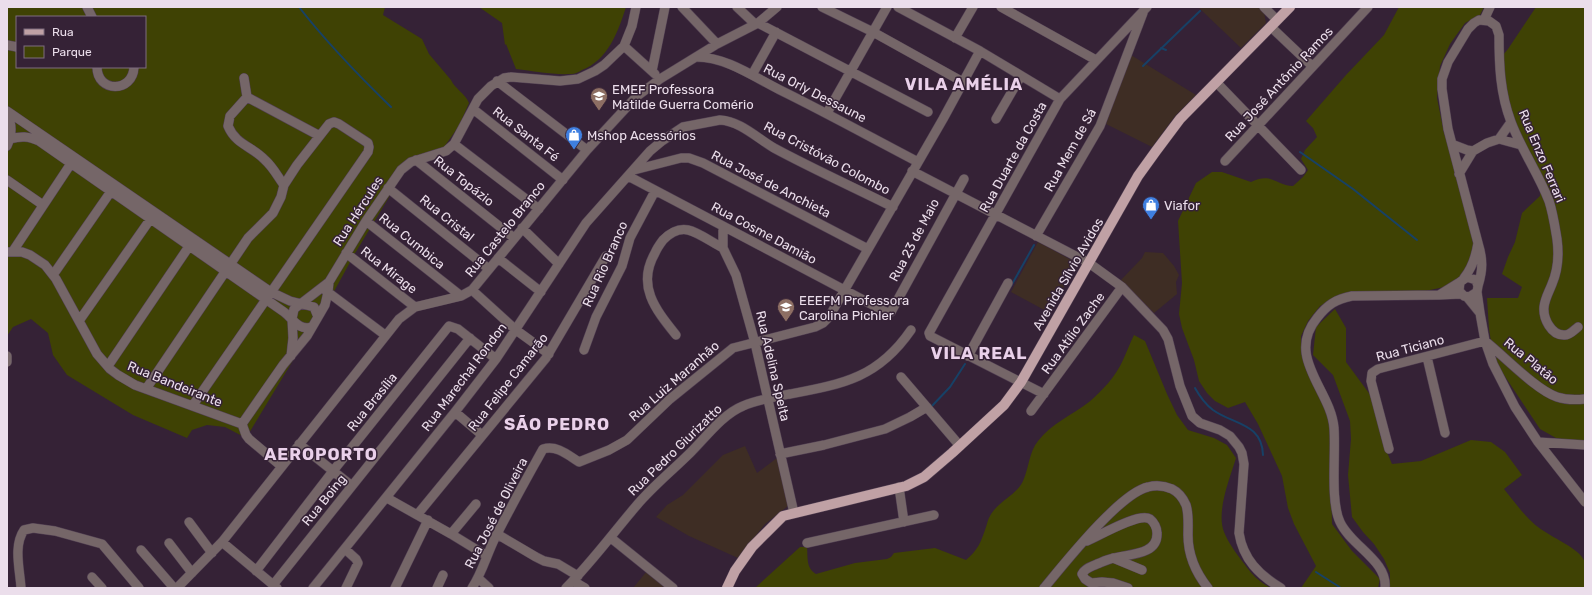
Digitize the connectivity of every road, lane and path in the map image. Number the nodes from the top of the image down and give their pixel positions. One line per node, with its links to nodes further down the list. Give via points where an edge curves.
1 (87, 7): 17 (street)
2 (636, 7): 25 (street)
3 (665, 7): 32 (street)
4 (682, 7): 24 (street)
5 (737, 7): 19 (street)
6 (777, 7): 19 (street, Rua Castelo Branco)
7 (822, 7): 22 (street)
8 (887, 7): 22 (street)
9 (898, 7): 23 (street)
10 (973, 7): 23 (street)
11 (1001, 7): 28 (street)
12 (1264, 7): 20 (street)
13 (1290, 7): 20 (main road, Avenida Sílvio Avidos)
14 (1368, 7): 29 (street, Rua José Antônio Ramos)
15 (1490, 7): 18 (street)
16 (1146, 8): 28 (street, Rua Duarte da Costa); 82 (street, Rua Mem de Sá, via 1100,126)
17 (92, 16)
18 (1484, 20): 48 (street, Rua Enzo Ferrari, via 1494,24 1499,32 1500,80); 54 (street, via 1474,23 1468,29 1445,69 1442,89 1448,129)
19 (756, 23): 21 (street); 24 (street, Rua Castelo Branco)
20 (1274, 24): 29 (street); 40 (main road, Avenida Sílvio Avidos)
21 (776, 32): 33 (street); 34 (street)
22 (873, 32): 33 (street); 39 (street)
23 (955, 38): 26 (street)
24 (717, 44): 27 (street, Rua Castelo Branco)
25 (624, 46): 32 (street); 38 (street, via 604,65 578,79 560,81 511,77)
26 (980, 51): 35 (street); 39 (street, Rua Luiz Maranhão)
27 (696, 57): 34 (street, Rua Orly Dessaune, via 717,59); 37 (street, Rua Castelo Branco)
28 (1096, 60): 42 (street, Rua Duarte da Costa)
29 (1312, 66): 49 (street, Rua José Antônio Ramos)
30 (97, 68): 31 (street, via 103,82 114,87 130,80)
31 (134, 68)
32 (652, 71): 37 (street)
33 (851, 72): 44 (street); 46 (street)
34 (752, 75): 46 (street, Rua Orly Dessaune)
35 (1021, 76): 42 (street); 47 (street)
36 (244, 78): 41 (street)
37 (660, 79): 56 (street, Rua Castelo Branco, via 636,97)
38 (497, 81): 43 (street, via 478,99); 56 (street)
39 (963, 82): 61 (street, Rua Luiz Maranhão)
40 (1216, 82): 49 (street); 92 (main road, Avenida Sílvio Avidos, via 1180,119 1152,156)
41 (247, 97): 50 (street); 69 (street, via 230,116 230,131 237,140 266,160)
42 (1060, 99): 78 (street, Rua Duarte da Costa)
43 (473, 109): 53 (street); 68 (street, Rua Santa Fé)
44 (928, 112)
45 (7, 113): 52 (street, via 11,123); 59 (street)
46 (827, 113): 61 (street, Rua Orly Dessaune)
47 (996, 119)
48 (1511, 122): 51 (street); 55 (street, Rua Enzo Ferrari)
49 (1259, 125): 60 (street, Rua José Antônio Ramos); 62 (street)
50 (318, 135): 69 (street); 107 (street, via 334,122 368,143 369,149)
51 (1499, 139): 55 (street); 57 (street)
52 (9, 143): 59 (street, via 20,136 30,137)
53 (454, 144): 58 (street, via 442,153); 76 (street)
54 (1454, 145): 57 (street, via 1461,149); 65 (street)
55 (1522, 145): 117 (street, Rua Enzo Ferrari, via 1549,201 1557,241 1557,266 1544,308 1546,320 1555,331 1563,335)
56 (587, 150): 68 (street, Rua Castelo Branco)
57 (1473, 150): 65 (street)
58 (416, 160): 71 (street, Rua Hércules, via 401,170); 83 (street, Rua Topázio)
59 (73, 161): 70 (street); 74 (street)
60 (1225, 161)
61 (918, 162): 63 (street, Rua Luiz Maranhão)
62 (1301, 170)
63 (912, 171): 73 (street); 75 (street, Rua Luiz Maranhão)
64 (631, 173): 72 (street, Rua Cosme Damião); 75 (street, Rua Cristóvão Colombo, via 650,151 683,127 726,120 773,147); 87 (street, Rua José de Anchieta, via 672,159 688,158 703,163); 93 (street, Rua Marechal Rondon, via 582,228)
65 (1459, 174): 85 (street)
66 (964, 179): 73 (street, Rua 23 de Maio)
67 (7, 180): 74 (street)
68 (563, 180): 76 (street, Rua Castelo Branco)
69 (284, 185): 94 (street, via 273,213 251,235)
70 (113, 188): 77 (street); 96 (street)
71 (388, 188): 79 (street, Rua Hércules); 95 (street, Rua Cristal)
72 (655, 191): 80 (street, Rua Cosme Damião); 125 (street, Rua Rio Branco, via 630,238 622,266 596,317)
73 (954, 194): 78 (street); 112 (street, Rua 23 de Maio, via 891,312)
74 (43, 205): 88 (street)
75 (893, 207): 87 (street, Rua Luiz Maranhão)
76 (539, 209): 81 (street, Rua Castelo Branco)
77 (152, 216): 84 (street); 115 (street)
78 (996, 216): 82 (street); 129 (street, Rua Duarte da Costa, via 929,333 930,336)
79 (366, 221): 89 (street, Rua Hércules); 108 (street, Rua Cumbica)
80 (723, 227): 86 (street, Rua Adelina Spelta); 103 (street, Rua Cosme Damião)
81 (522, 228): 83 (street, Rua Castelo Branco); 93 (street)
82 (1036, 236): 92 (street)
83 (514, 238): 91 (street, Rua Castelo Branco)
84 (191, 243): 94 (street); 133 (street)
85 (1478, 243): 97 (street, via 1472,268); 101 (street, via 1483,268)
86 (723, 248): 121 (street, via 683,229 660,243 651,260 647,284 650,296 662,318); 124 (street, Rua Adelina Spelta, via 736,274)
87 (868, 249): 103 (street, Rua Luiz Maranhão)
88 (10, 251): 96 (street, Rua Bandeirante, via 38,259)
89 (346, 253): 99 (street, Rua Hércules); 110 (street, Rua Mirage)
90 (606, 256): 126 (street, Rua Felipe Camarão)
91 (498, 258): 95 (street, Rua Castelo Branco); 104 (street)
92 (1089, 263): 100 (street); 135 (main road, Avenida Sílvio Avidos)
93 (559, 264): 104 (street, Rua Marechal Rondon)
94 (228, 268): 107 (street); 136 (street)
95 (490, 269): 102 (street, Rua Castelo Branco)
96 (53, 275): 115 (street, Rua Bandeirante)
97 (1462, 280): 101 (street, via 1473,278); 105 (street); 106 (street, via 1459,288)
98 (1008, 283): 129 (street)
99 (326, 287): 109 (street, Rua Hércules); 113 (street, Rua Hércules, via 325,305); 120 (street)
100 (1122, 288): 137 (street, Rua Atílio Zache); 205 (street, via 1166,334 1180,386 1194,419 1224,432 1239,447 1244,464 1240,542 1256,570)
101 (1478, 289): 106 (street, via 1472,296); 111 (street)
102 (472, 290): 108 (street, Rua Castelo Branco); 118 (street)
103 (844, 290): 112 (street, Rua Cosme Damião); 124 (street, Rua Luiz Maranhão, via 829,317 821,325)
104 (541, 292): 118 (street, Rua Marechal Rondon)
105 (1439, 295): 106 (street); 206 (street, via 1344,298 1329,304 1312,324 1307,337 1306,352 1311,371 1333,421 1336,505 1339,519 1352,539 1382,570 1386,581)
106 (1464, 295): 111 (street)
107 (269, 296): 109 (street); 114 (street); 140 (street)
108 (460, 296): 110 (street, Rua Castelo Branco)
109 (299, 304): 113 (street, via 314,307); 114 (street, via 294,309)
110 (415, 307): 120 (street, Rua Castelo Branco, via 399,319)
111 (1480, 312): 123 (street)
112 (888, 313)
113 (318, 317): 116 (street, Rua Hércules)
114 (292, 319): 116 (street, via 302,328); 128 (street)
115 (79, 321): 133 (street, Rua Bandeirante, via 97,354)
116 (312, 327): 128 (street, Rua Hércules)
117 (1578, 327)
118 (516, 330): 126 (street); 131 (street, Rua Marechal Rondon)
119 (911, 330): 138 (street, Rua Pedro Giurizatto, via 886,360 860,376)
120 (385, 335): 148 (street, Rua Castelo Branco)
121 (676, 335)
122 (470, 338): 131 (street); 155 (street, Rua Brasília, via 449,326); 156 (street, Rua Boing)
123 (1485, 341): 130 (street, Rua Ticiano); 139 (street, Rua Platão, via 1543,390 1557,397); 147 (street, via 1503,384 1526,426)
124 (755, 343): 138 (street, Rua Adelina Spelta); 151 (street, Rua Luiz Maranhão, via 728,350 670,399 627,440 609,450 579,462 558,449)
125 (584, 350)
126 (549, 354): 146 (street, Rua Felipe Camarão)
127 (7, 356): 132 (street)
128 (291, 356): 144 (street, Rua Hércules)
129 (968, 356): 135 (street)
130 (1427, 357): 145 (street); 152 (street, Rua Ticiano, via 1378,369 1371,374)
131 (496, 359): 143 (street, Rua Marechal Rondon)
132 (7, 362)
133 (108, 366): 136 (street, Rua Bandeirante, via 126,380)
134 (901, 377): 141 (street)
135 (1020, 382): 137 (street, Rua Atílio Zache); 150 (main road, Avenida Sílvio Avidos, via 1004,405)
136 (146, 389): 140 (street, Rua Bandeirante)
137 (1044, 394): 142 (street, Rua Atílio Zache)
138 (768, 399): 153 (street, Rua Adelina Spelta); 169 (street, Rua Pedro Giurizatto, via 738,408 713,429 648,493)
139 (1585, 399)
140 (193, 405): 144 (street, Rua Bandeirante)
141 (927, 407): 150 (street); 153 (street, via 885,429)
142 (1032, 411)
143 (456, 412): 146 (street); 158 (street, Rua Marechal Rondon)
144 (242, 424): 154 (street, via 249,439)
145 (1445, 433)
146 (482, 435): 162 (street, Rua Felipe Camarão)
147 (1538, 442): 149 (street); 159 (street)
148 (299, 444): 154 (street, Rua Castelo Branco); 155 (street)
149 (1585, 445)
150 (960, 446): 157 (main road, Avenida Sílvio Avidos, via 924,477 912,484)
151 (543, 449): 168 (street, Rua José de Oliveira)
152 (1389, 449)
153 (780, 454): 161 (street, Rua Adelina Spelta)
154 (281, 466): 170 (street, Rua Castelo Branco)
155 (333, 471): 156 (street); 179 (street, Rua Brasília)
156 (352, 486): 186 (street, Rua Boing)
157 (899, 487): 161 (main road, Avenida Sílvio Avidos); 166 (street)
158 (387, 498): 162 (street); 174 (street, Rua Marechal Rondon)
159 (1585, 502)
160 (476, 504): 167 (street)
161 (794, 513): 201 (main road, Avenida Sílvio Avidos, via 776,521 752,547 735,571)
162 (417, 515): 164 (street)
163 (934, 515): 166 (street)
164 (428, 520): 167 (street); 194 (street)
165 (189, 522): 176 (street)
166 (904, 522): 171 (street)
167 (451, 534): 177 (street)
168 (497, 534): 177 (street, Rua José de Oliveira); 185 (street, via 544,561 558,564)
169 (611, 538): 185 (street, Rua Pedro Giurizatto); 200 (street)
170 (222, 542): 176 (street, Rua Castelo Branco); 179 (street)
171 (808, 543)
172 (1082, 543): 178 (street, via 1135,520 1149,519 1157,533 1154,545 1144,551); 202 (street); 204 (street, via 1128,497 1148,487 1170,488 1177,492 1186,505 1191,556 1195,568)
173 (169, 544): 181 (street)
174 (345, 549): 192 (street, Rua Marechal Rondon); 193 (street, via 358,563)
175 (141, 550): 190 (street)
176 (212, 553): 181 (street, Rua Castelo Branco)
177 (487, 556): 184 (street, Rua José de Oliveira)
178 (1113, 558): 180 (street); 203 (street, via 1088,567 1083,577 1091,583 1112,583)
179 (256, 570): 186 (street)
180 (1142, 570)
181 (192, 573): 191 (street, Rua Castelo Branco)
182 (443, 575): 195 (street)
183 (92, 577): 188 (street)
184 (478, 578): 196 (street, Rua José de Oliveira); 197 (street)
185 (575, 578): 198 (street, Rua Pedro Giurizatto); 199 (street)
186 (275, 586)
187 (21, 588): 189 (street, via 18,551 20,536 24,530 33,528 55,531 102,544)
188 (102, 588)
189 (139, 588)
190 (174, 588)
191 (177, 588)
192 (313, 588)
193 (346, 588)
194 (395, 588)
195 (437, 588)
196 (472, 588)
197 (489, 588)
198 (566, 588)
199 (585, 588)
200 (673, 588)
201 (727, 588)
202 (1044, 588)
203 (1128, 588)
204 (1208, 588)
205 (1281, 588)
206 (1385, 588)

